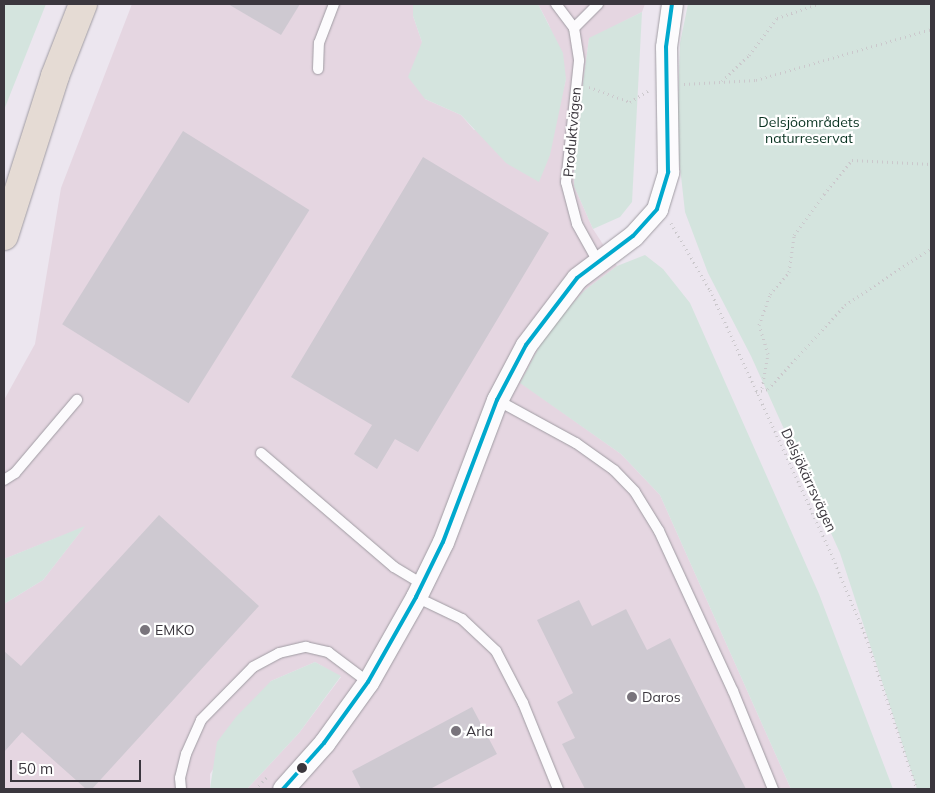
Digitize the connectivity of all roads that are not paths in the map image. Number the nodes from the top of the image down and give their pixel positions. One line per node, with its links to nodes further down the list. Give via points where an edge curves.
1 (83, 4): 8 (highway, via 55,76)
2 (334, 4): 7 (lane, via 319,43)
3 (556, 4): 6 (lane, Produktvägen)
4 (598, 4): 6 (lane)
5 (672, 4): 9 (street, via 666,46 668,172 657,208 633,236)
6 (574, 28): 9 (lane, Produktvägen, via 579,61 566,182 577,224)
7 (318, 69)
8 (4, 236)
9 (597, 260): 11 (street, via 577,278 541,323)
10 (77, 400): 13 (lane, via 15,473)
11 (497, 400): 14 (street, via 444,542); 19 (lane, via 576,443 614,470 636,492 659,531 733,690)
12 (262, 453): 14 (lane)
13 (4, 480)
14 (419, 590): 15 (street); 18 (lane, via 462,619 496,651 523,703)
15 (368, 682): 16 (lane, via 328,652 306,647 279,653 253,667 201,720 186,754 180,778); 17 (street, via 324,743)
16 (182, 789)
17 (283, 789)
18 (558, 789)
19 (772, 789)

